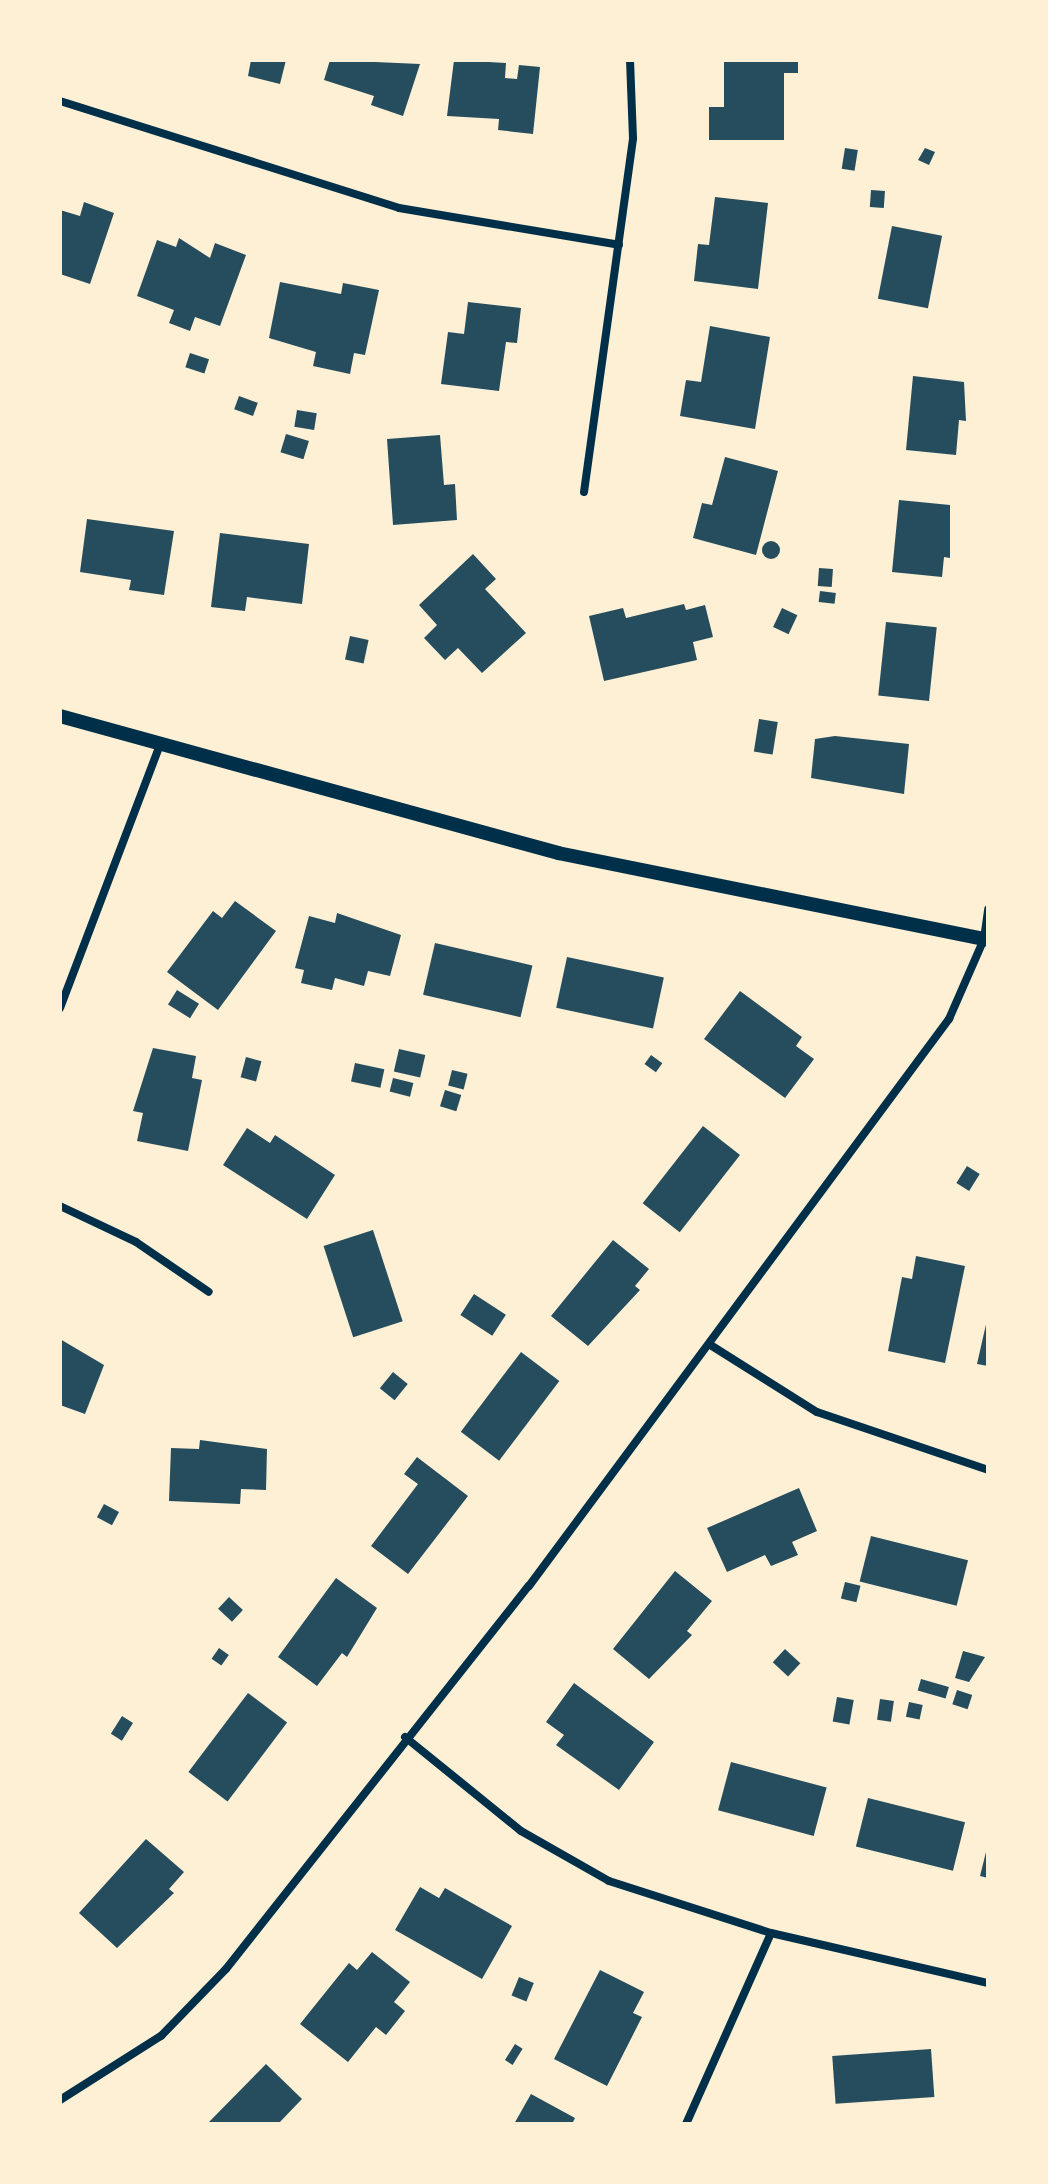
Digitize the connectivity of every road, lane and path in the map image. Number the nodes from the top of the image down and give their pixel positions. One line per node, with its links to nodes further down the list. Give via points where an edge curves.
1 (630, 60): 3 (street, via 633,138)
2 (60, 101): 3 (street, via 399,208)
3 (619, 245): 4 (street)
4 (584, 492)
5 (60, 716): 6 (street)
6 (159, 748): 8 (street, via 558,853); 9 (street)
7 (988, 909): 8 (street)
8 (986, 939): 12 (street, via 949,1019)
9 (60, 1008)
10 (60, 1206): 11 (street, via 136,1242)
11 (209, 1292)
12 (712, 1346): 13 (street, via 817,1412); 14 (street)
13 (988, 1470)
14 (405, 1737): 15 (street, via 484,1804 571,1863); 17 (street, via 215,1980 161,2036)
15 (771, 1933): 16 (street); 18 (street)
16 (988, 1983)
17 (60, 2100)
18 (686, 2124)

